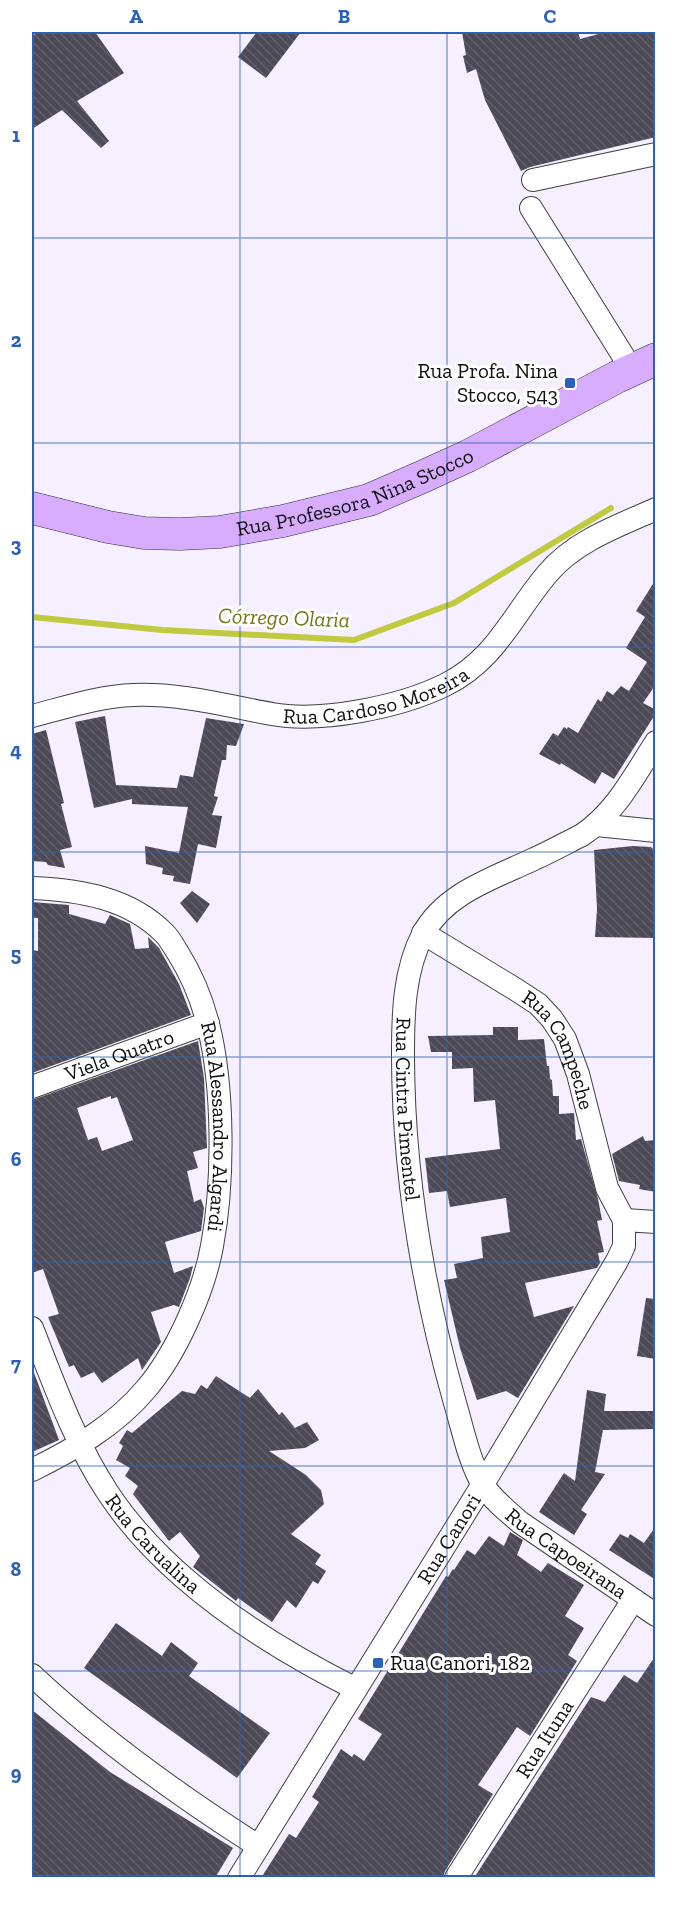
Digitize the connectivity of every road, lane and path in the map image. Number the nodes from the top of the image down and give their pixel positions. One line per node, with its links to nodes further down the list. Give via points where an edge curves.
1 (656, 154): 2 (street)
2 (532, 180)
3 (531, 208): 4 (street)
4 (644, 364): 5 (street, Rua Professora Nina Stocco, via 468,456 369,500 283,521 220,532 144,533)
5 (32, 508)
6 (656, 509): 7 (street, Rua Cardoso Moreira, via 597,535 571,552 549,573 495,647 444,686 408,698 342,715 301,717 203,701 132,695)
7 (32, 716)
8 (656, 742): 9 (street, Rua Cintra Pimentel)
9 (597, 825): 10 (street); 12 (street, Rua Cintra Pimentel, via 458,896)
10 (656, 831)
11 (32, 888): 13 (street, Rua Alessandro Algardi, via 102,896 138,912 166,935 188,970)
12 (423, 933): 15 (street, Rua Campeche, via 530,999 552,1019 565,1039 578,1074 604,1181); 20 (street, Rua Cintra Pimentel, via 408,977 405,1005 406,1139 426,1279 446,1370)
13 (208, 1023): 14 (street, Viela Quatro); 18 (street, Rua Alessandro Algardi, via 216,1067 219,1188 212,1247 198,1296 177,1343 146,1389)
14 (32, 1088)
15 (624, 1220): 16 (street); 20 (street, Rua Canori, via 624,1246 617,1261)
16 (656, 1222)
17 (32, 1329): 18 (street, Rua Carualina)
18 (80, 1445): 19 (street, Rua Alessandro Algardi); 24 (street, Rua Carualina, via 109,1495 177,1570 263,1638)
19 (32, 1470)
20 (483, 1484): 21 (street, Rua Capoeirana, via 521,1523); 24 (street, Rua Canori)
21 (633, 1600): 22 (street, Rua Capoeirana); 27 (street, Rua Ituna)
22 (656, 1615)
23 (32, 1676): 25 (street, via 138,1765)
24 (357, 1689): 25 (street, Rua Canori)
25 (258, 1846): 26 (street, Rua Canori)
26 (238, 1878)
27 (456, 1878)

